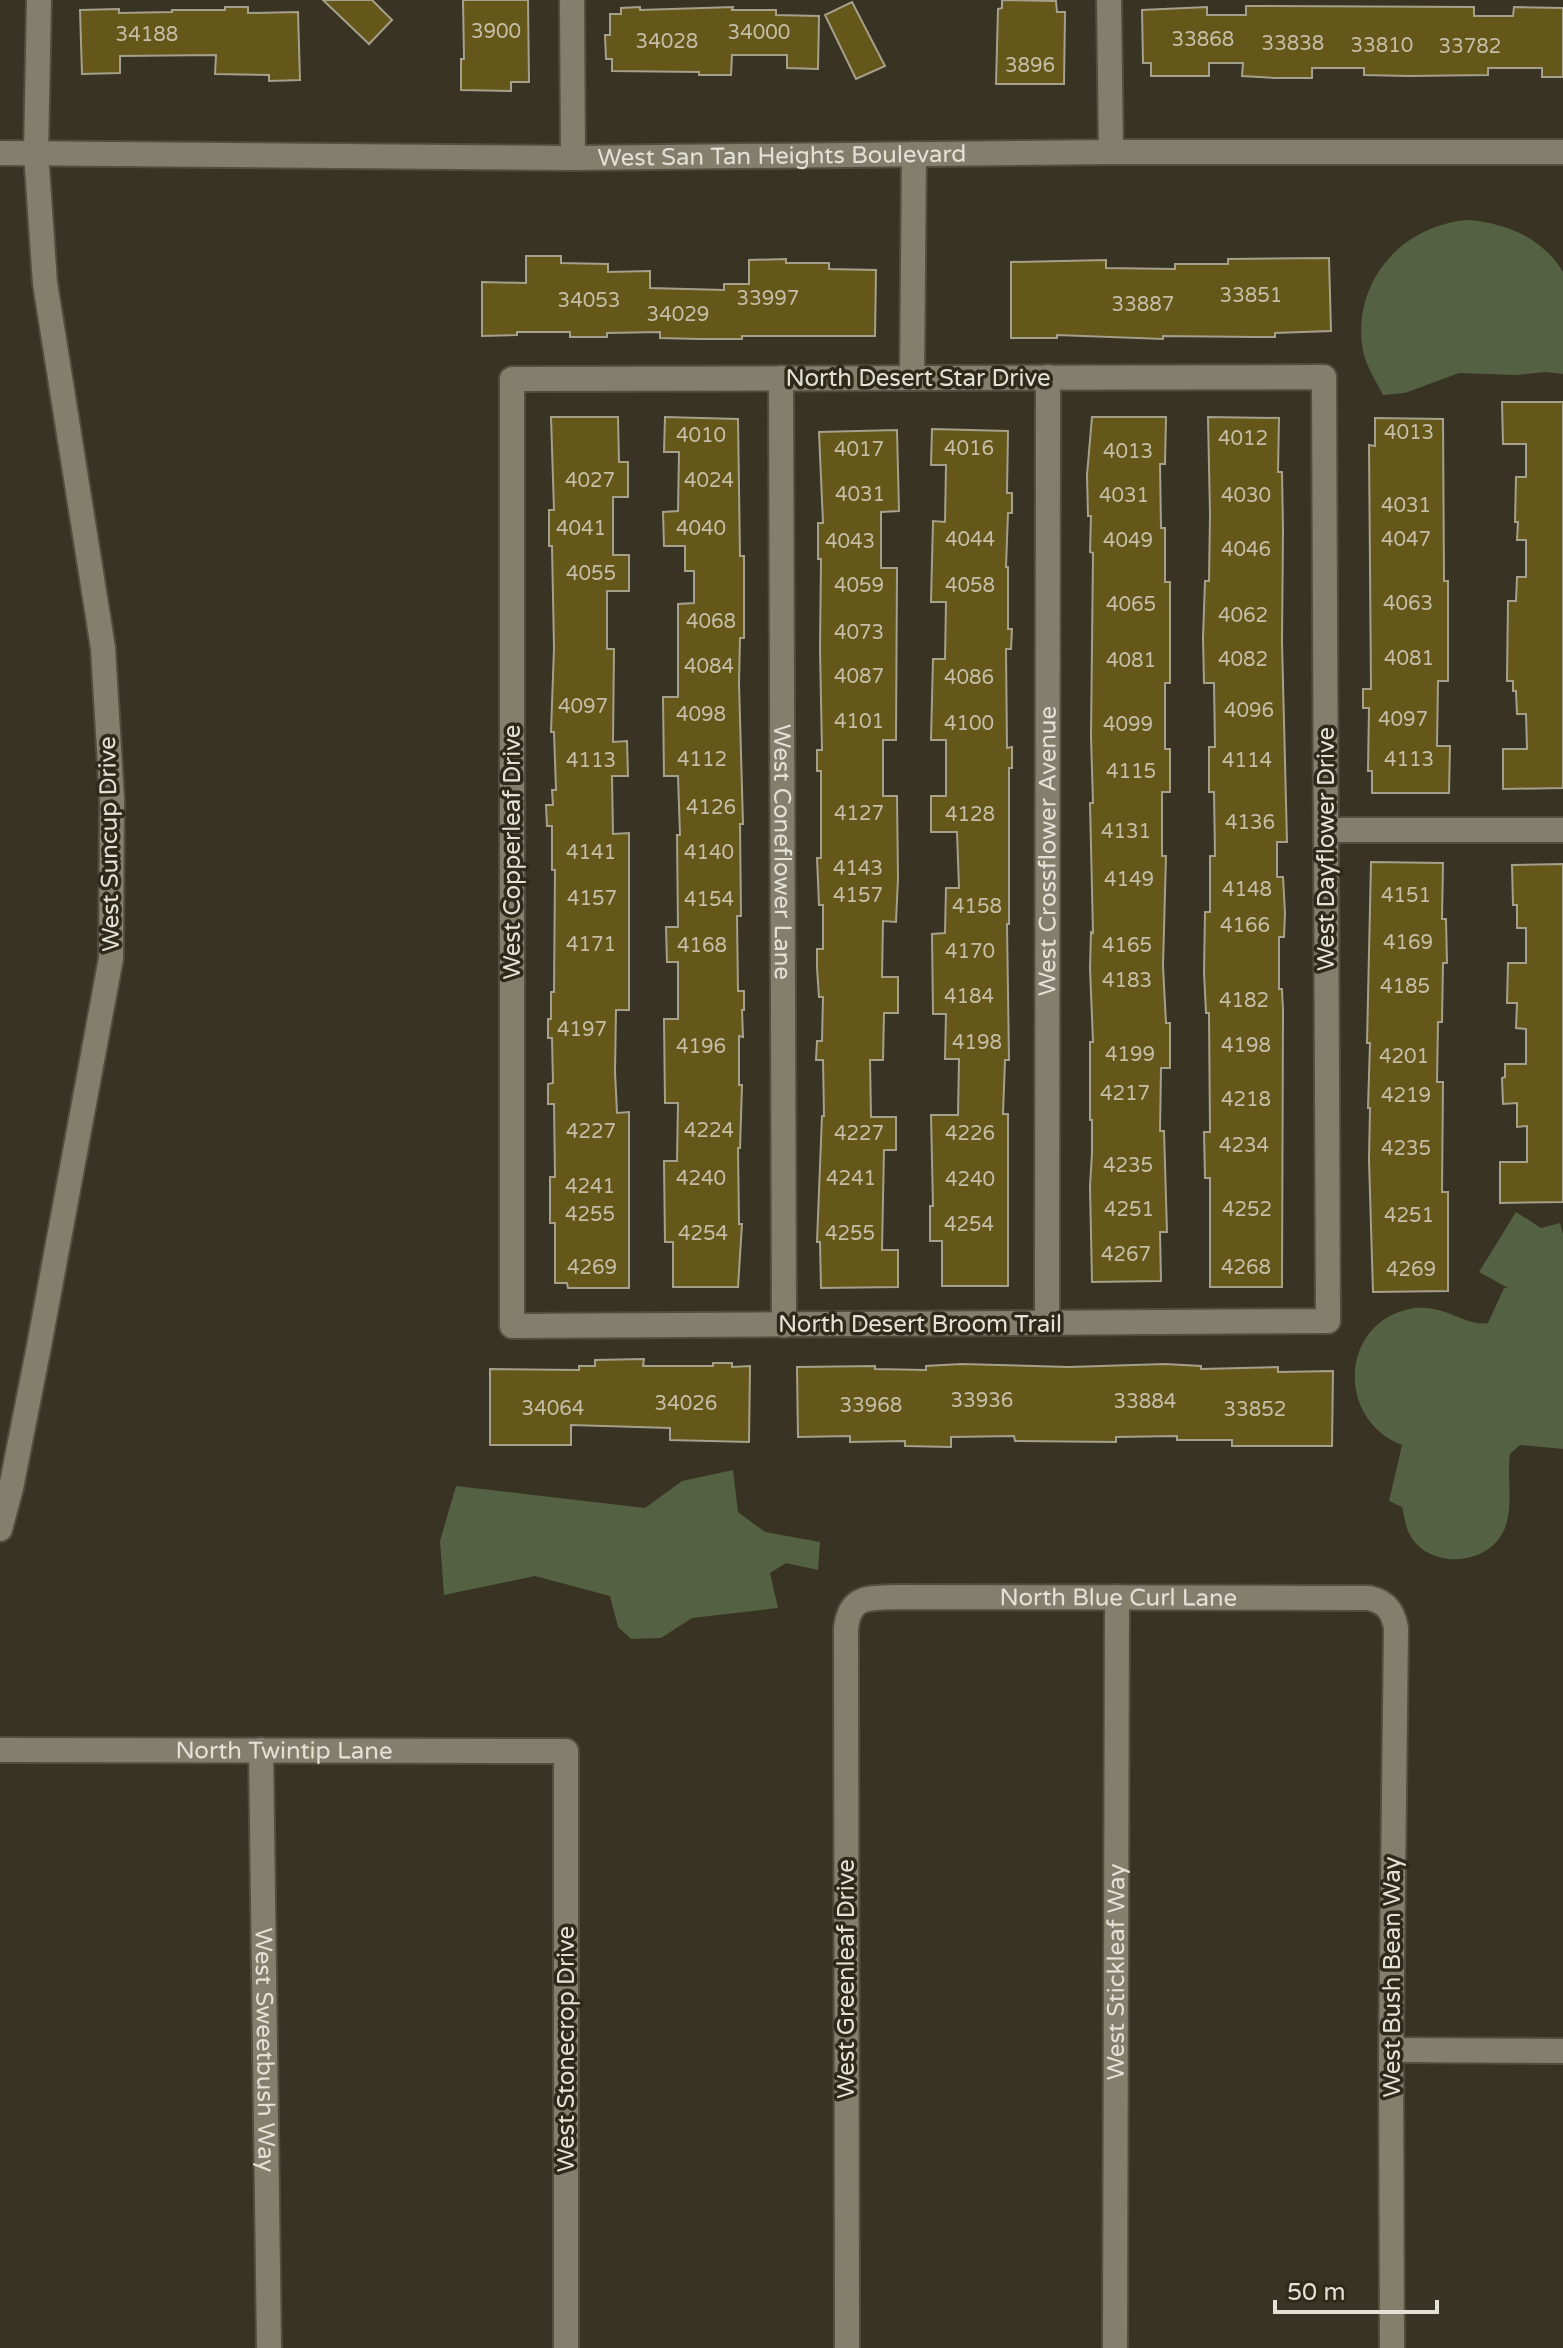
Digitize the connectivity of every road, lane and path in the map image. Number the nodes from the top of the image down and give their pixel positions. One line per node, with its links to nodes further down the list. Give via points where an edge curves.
1 (39, 0): 7 (street, West Suncup Drive)
2 (572, 0): 9 (street)
3 (1109, 0): 4 (street)
4 (1111, 152): 5 (street, West San Tan Heights Boulevard); 8 (street, West San Tan Heights Boulevard)
5 (1563, 152)
6 (0, 153): 7 (street, West San Tan Heights Boulevard)
7 (36, 153): 9 (street, West San Tan Heights Boulevard); 21 (street, West Suncup Drive, via 45,283 103,648 112,800 111,958)
8 (914, 154): 9 (street, West San Tan Heights Boulevard); 10 (street)
9 (573, 158)
10 (912, 377): 11 (street, North Desert Star Drive); 13 (street, North Desert Star Drive)
11 (1048, 377): 12 (street, North Desert Star Drive); 18 (street, West Crossflower Avenue)
12 (1324, 377): 15 (street, West Dayflower Drive)
13 (781, 378): 14 (street, North Desert Star Drive); 19 (street, West Coneflower Lane)
14 (512, 379): 20 (street, West Copperleaf Drive)
15 (1326, 830): 16 (street); 17 (street, West Dayflower Drive)
16 (1563, 830)
17 (1328, 1321): 18 (street, North Desert Broom Trail)
18 (1047, 1323): 19 (street, North Desert Broom Trail)
19 (784, 1325): 20 (street, North Desert Broom Trail)
20 (512, 1326)
21 (0, 1529)
22 (1117, 1597): 23 (street, North Blue Curl Lane, via 1369,1598); 24 (street, North Blue Curl Lane, via 868,1598); 33 (street, West Stickleaf Way)
23 (1388, 1607): 28 (street, West Bush Bean Way, via 1396,1628)
24 (850, 1610): 32 (street, West Greenleaf Drive, via 845,1648)
25 (0, 1750): 26 (street, North Twintip Lane)
26 (261, 1750): 27 (street, North Twintip Lane); 30 (street, West Sweetbush Way)
27 (566, 1751): 31 (street, West Stonecrop Drive)
28 (1391, 2050): 29 (street); 34 (street, West Bush Bean Way)
29 (1563, 2051)
30 (269, 2348)
31 (566, 2348)
32 (847, 2348)
33 (1115, 2348)
34 (1392, 2348)

